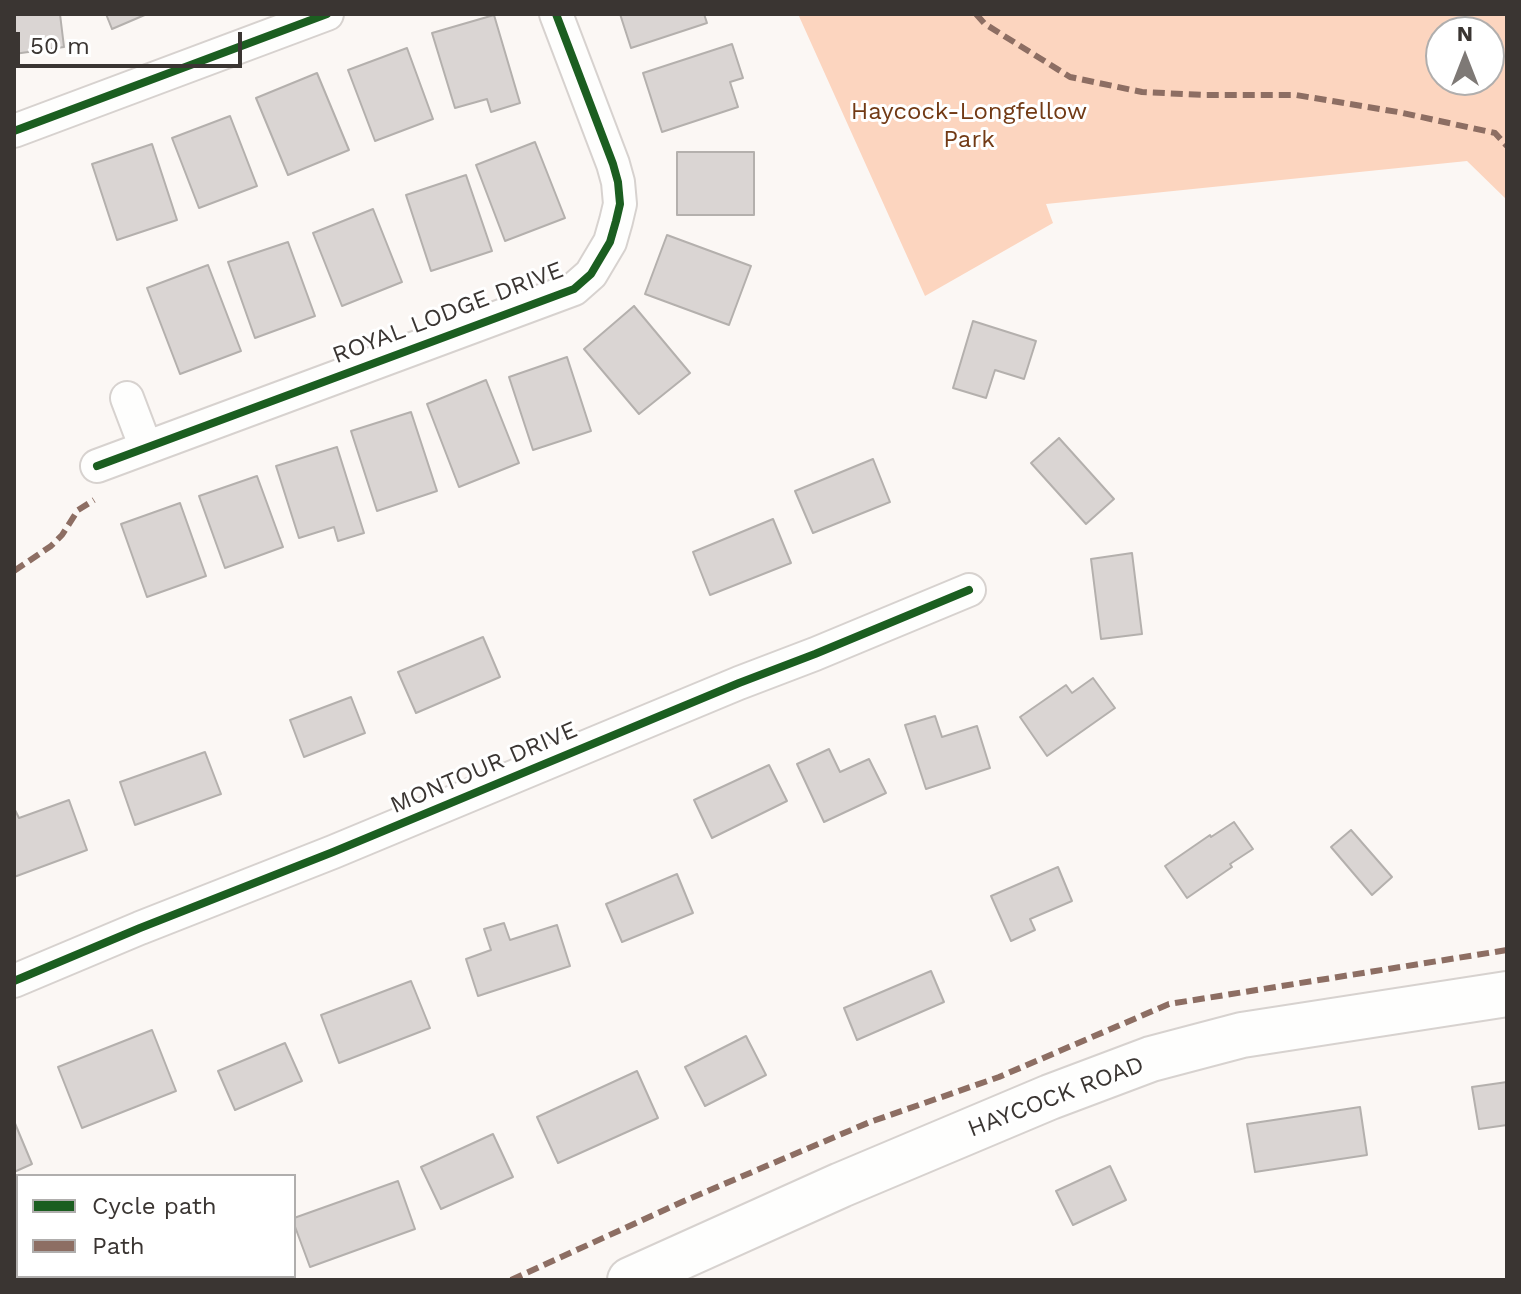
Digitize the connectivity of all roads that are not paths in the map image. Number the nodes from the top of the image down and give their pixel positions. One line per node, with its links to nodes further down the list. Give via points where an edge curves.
1 (327, 14): 3 (street)
2 (556, 14): 5 (street, ROYAL LODGE DRIVE, via 618,182 620,204 610,242 591,274 574,289)
3 (14, 131)
4 (127, 398): 5 (street)
5 (146, 448): 6 (street, ROYAL LODGE DRIVE)
6 (97, 466)
7 (969, 590): 8 (street, MONTOUR DRIVE)
8 (14, 981)
9 (1507, 994): 10 (main road, HAYCOCK ROAD, via 1242,1035 1151,1059 855,1179)
10 (630, 1280)

